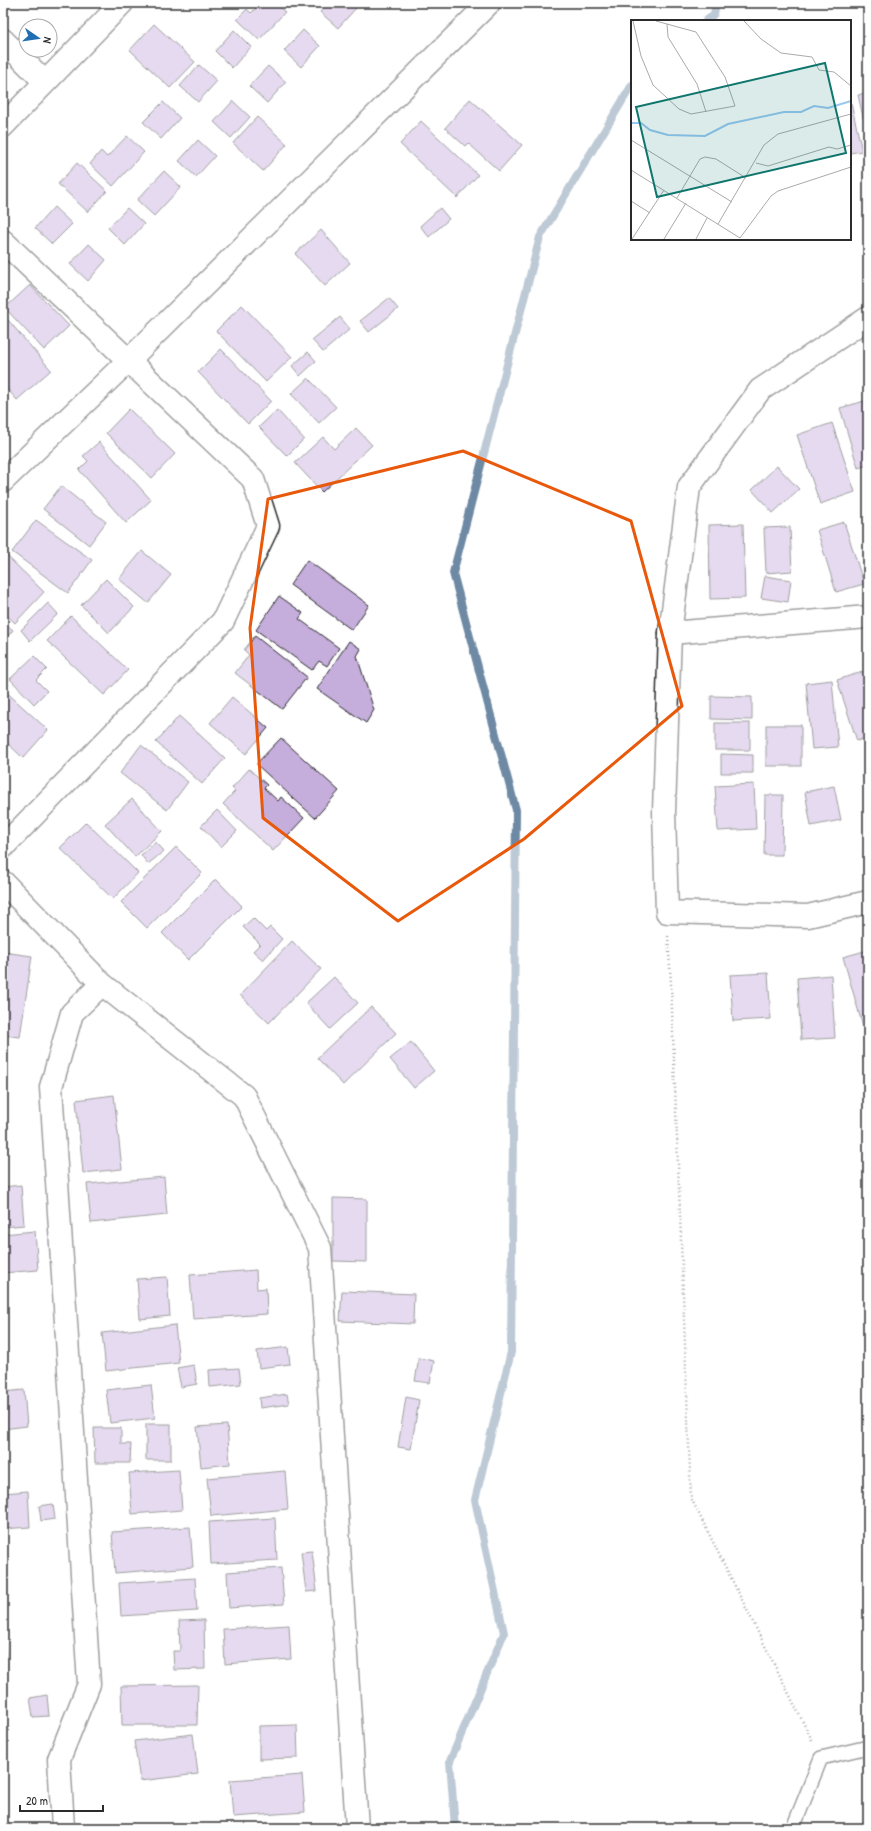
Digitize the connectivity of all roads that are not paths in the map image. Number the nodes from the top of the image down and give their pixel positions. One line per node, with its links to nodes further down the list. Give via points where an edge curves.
1 (122, 3): 4 (street)
2 (489, 3): 8 (street)
3 (3, 40): 4 (street)
4 (45, 82): 5 (street)
5 (3, 126)
6 (3, 240): 8 (street)
7 (868, 318): 11 (street, via 760,390 689,487)
8 (128, 361): 9 (street); 12 (street, via 253,479 268,526 223,622)
9 (3, 481)
10 (868, 617): 11 (street)
11 (670, 633): 14 (street, via 664,812 667,912 808,916)
12 (3, 847)
13 (3, 882): 15 (street)
14 (868, 902)
15 (102, 984): 17 (street, via 72,1013 51,1087 89,1684 59,1759); 18 (street, via 244,1096 320,1248)
16 (868, 1747): 19 (lane, via 821,1758)
17 (63, 1828)
18 (357, 1828)
19 (793, 1828)

